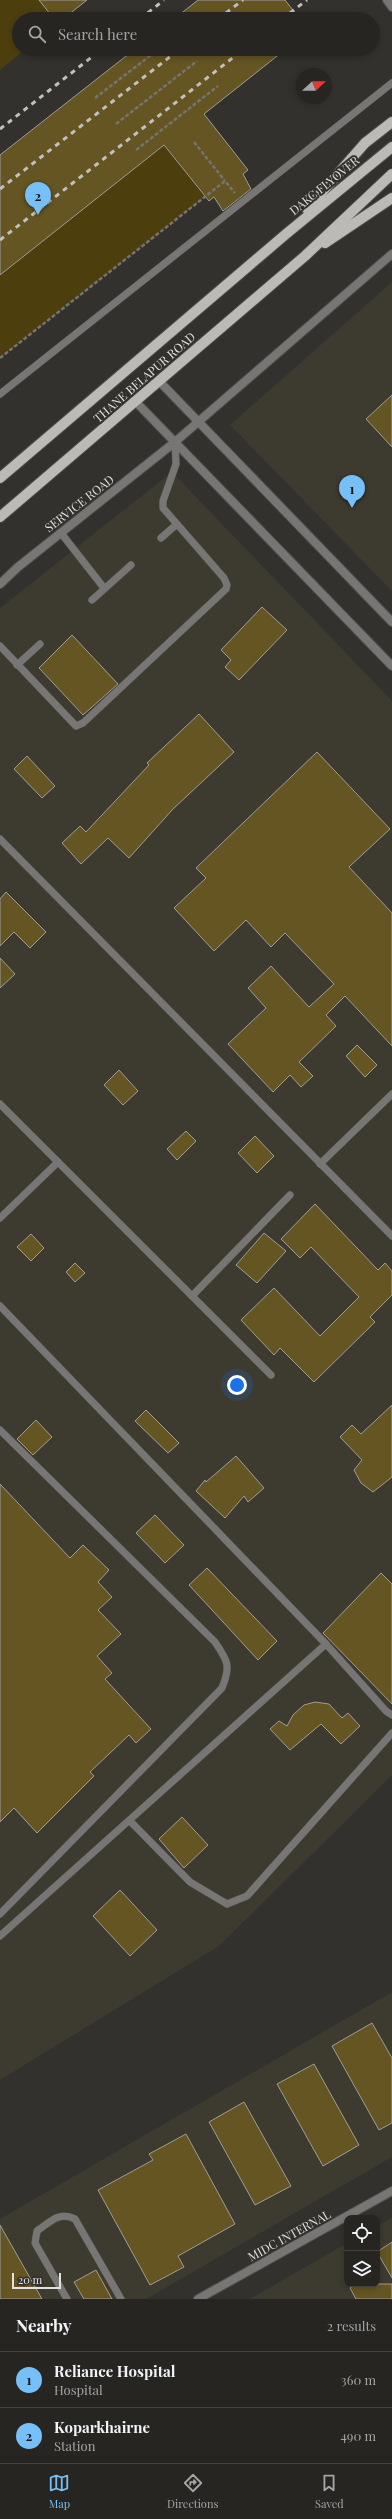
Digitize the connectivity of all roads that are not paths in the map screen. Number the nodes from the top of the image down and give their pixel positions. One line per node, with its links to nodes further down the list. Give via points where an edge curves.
1 (387, 0): 2 (street)
2 (392, 7)
3 (392, 83): 12 (lane)
4 (392, 122): 8 (main road, via 366,143)
5 (392, 147): 8 (main road, DAKC FLYOVER)
6 (392, 174): 10 (main road)
7 (392, 198): 10 (main road)
8 (286, 234): 16 (main road, THANE BELAPUR ROAD)
9 (392, 254): 14 (street, SERVICE ROAD)
10 (305, 256): 11 (main road, THANE BELAPUR ROAD)
11 (159, 381): 13 (main road, THANE BELAPUR ROAD); 14 (street)
12 (0, 394)
13 (135, 401): 15 (street); 17 (main road, THANE BELAPUR ROAD)
14 (199, 422): 15 (street, SERVICE ROAD); 25 (street)
15 (175, 442): 18 (lane, via 176,464 162,504); 19 (street, SERVICE ROAD); 29 (street)
16 (0, 478)
17 (0, 517)
18 (177, 524): 20 (lane); 28 (lane, via 224,578 226,589 83,722 76,726 72,724)
19 (61, 533): 22 (street, SERVICE ROAD); 23 (lane)
20 (161, 538)
21 (131, 565): 23 (lane)
22 (0, 584)
23 (104, 588): 24 (lane)
24 (92, 600)
25 (392, 622)
26 (40, 644): 28 (lane)
27 (0, 646): 28 (lane)
28 (17, 665)
29 (392, 666)
30 (0, 839): 34 (lane)
31 (392, 1094): 34 (lane)
32 (0, 1104): 33 (lane)
33 (58, 1162): 36 (lane); 38 (lane)
34 (320, 1164): 37 (lane)
35 (290, 1195): 38 (lane)
36 (0, 1218)
37 (392, 1236)
38 (192, 1296): 40 (lane)
39 (0, 1306): 42 (lane)
40 (271, 1374)
41 (0, 1430): 46 (lane, via 215,1642 229,1666 222,1688 211,1700)
42 (326, 1644): 43 (lane); 45 (lane)
43 (392, 1715)
44 (392, 1733): 45 (lane, via 247,1896 227,1904 190,1882)
45 (130, 1821): 47 (lane)
46 (0, 1914)
47 (0, 1936)
48 (392, 2191): 51 (street, MIDC INTERNAL)
49 (67, 2299): 50 (lane, via 35,2243 37,2231 60,2215 66,2214 75,2219)
50 (120, 2299)
51 (198, 2299)

